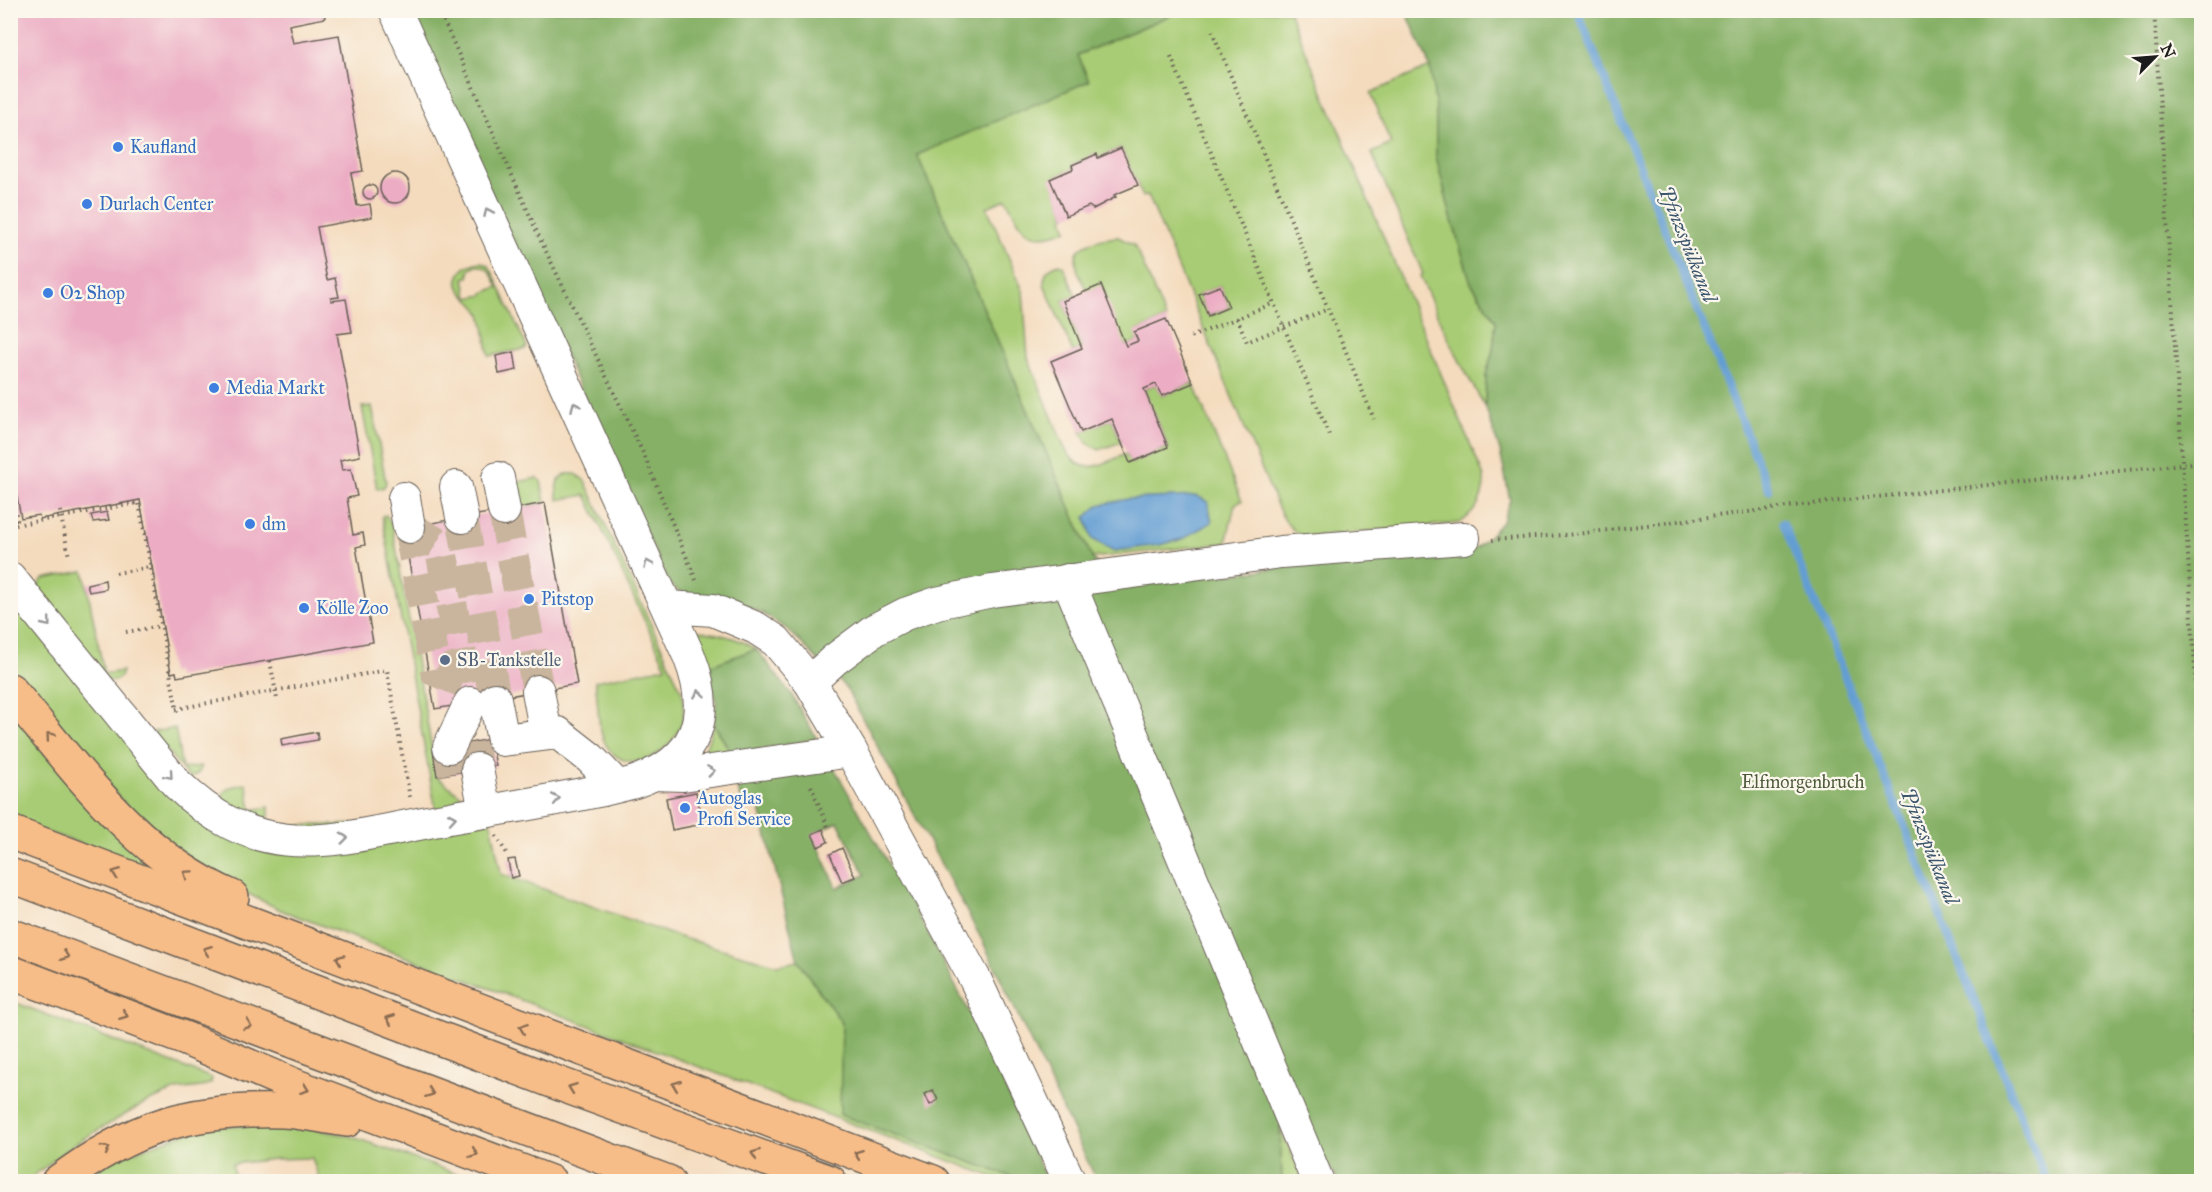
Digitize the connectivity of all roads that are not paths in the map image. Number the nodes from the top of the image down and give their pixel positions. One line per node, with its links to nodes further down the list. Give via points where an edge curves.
1 (395, 10): 9 (lane, one-way to 1)
2 (498, 478): 4 (lane)
3 (456, 487): 5 (lane)
4 (504, 510)
5 (462, 517)
6 (1464, 538): 8 (lane, via 1281,552)
7 (10, 578): 17 (lane, one-way to 17, via 165,770 190,797 224,821 245,831 292,841 352,837 426,822)
8 (1068, 580): 10 (lane, via 992,591 937,603 905,615 874,630); 30 (lane)
9 (668, 607): 10 (lane, via 713,610 756,628 776,641); 15 (lane, one-way to 9, via 686,750 700,713 696,674)
10 (810, 682): 14 (lane)
11 (10, 690): 21 (highway, one-way to 11, via 275,916 204,885 135,834)
12 (538, 691): 13 (lane)
13 (546, 734): 16 (lane, via 558,733); 17 (lane, via 503,740 482,701 463,758)
14 (851, 751): 15 (lane, one-way to 14, via 683,775); 29 (lane, via 976,981)
15 (653, 774): 16 (lane)
16 (617, 786): 17 (lane, one-way to 16)
17 (487, 816)
18 (10, 832): 21 (highway, one-way to 18)
19 (10, 875): 27 (highway, one-way to 19)
20 (10, 935): 26 (highway, one-way to 26)
21 (308, 946): 28 (highway, one-way to 21)
22 (10, 972): 23 (highway, one-way to 23)
23 (399, 1126): 24 (highway, one-way to 23, via 120,1141 185,1117 285,1111); 25 (highway, one-way to 25)
24 (58, 1182)
25 (550, 1182)
26 (668, 1182)
27 (830, 1182)
28 (933, 1182)
29 (1070, 1182)
30 (1318, 1182)

